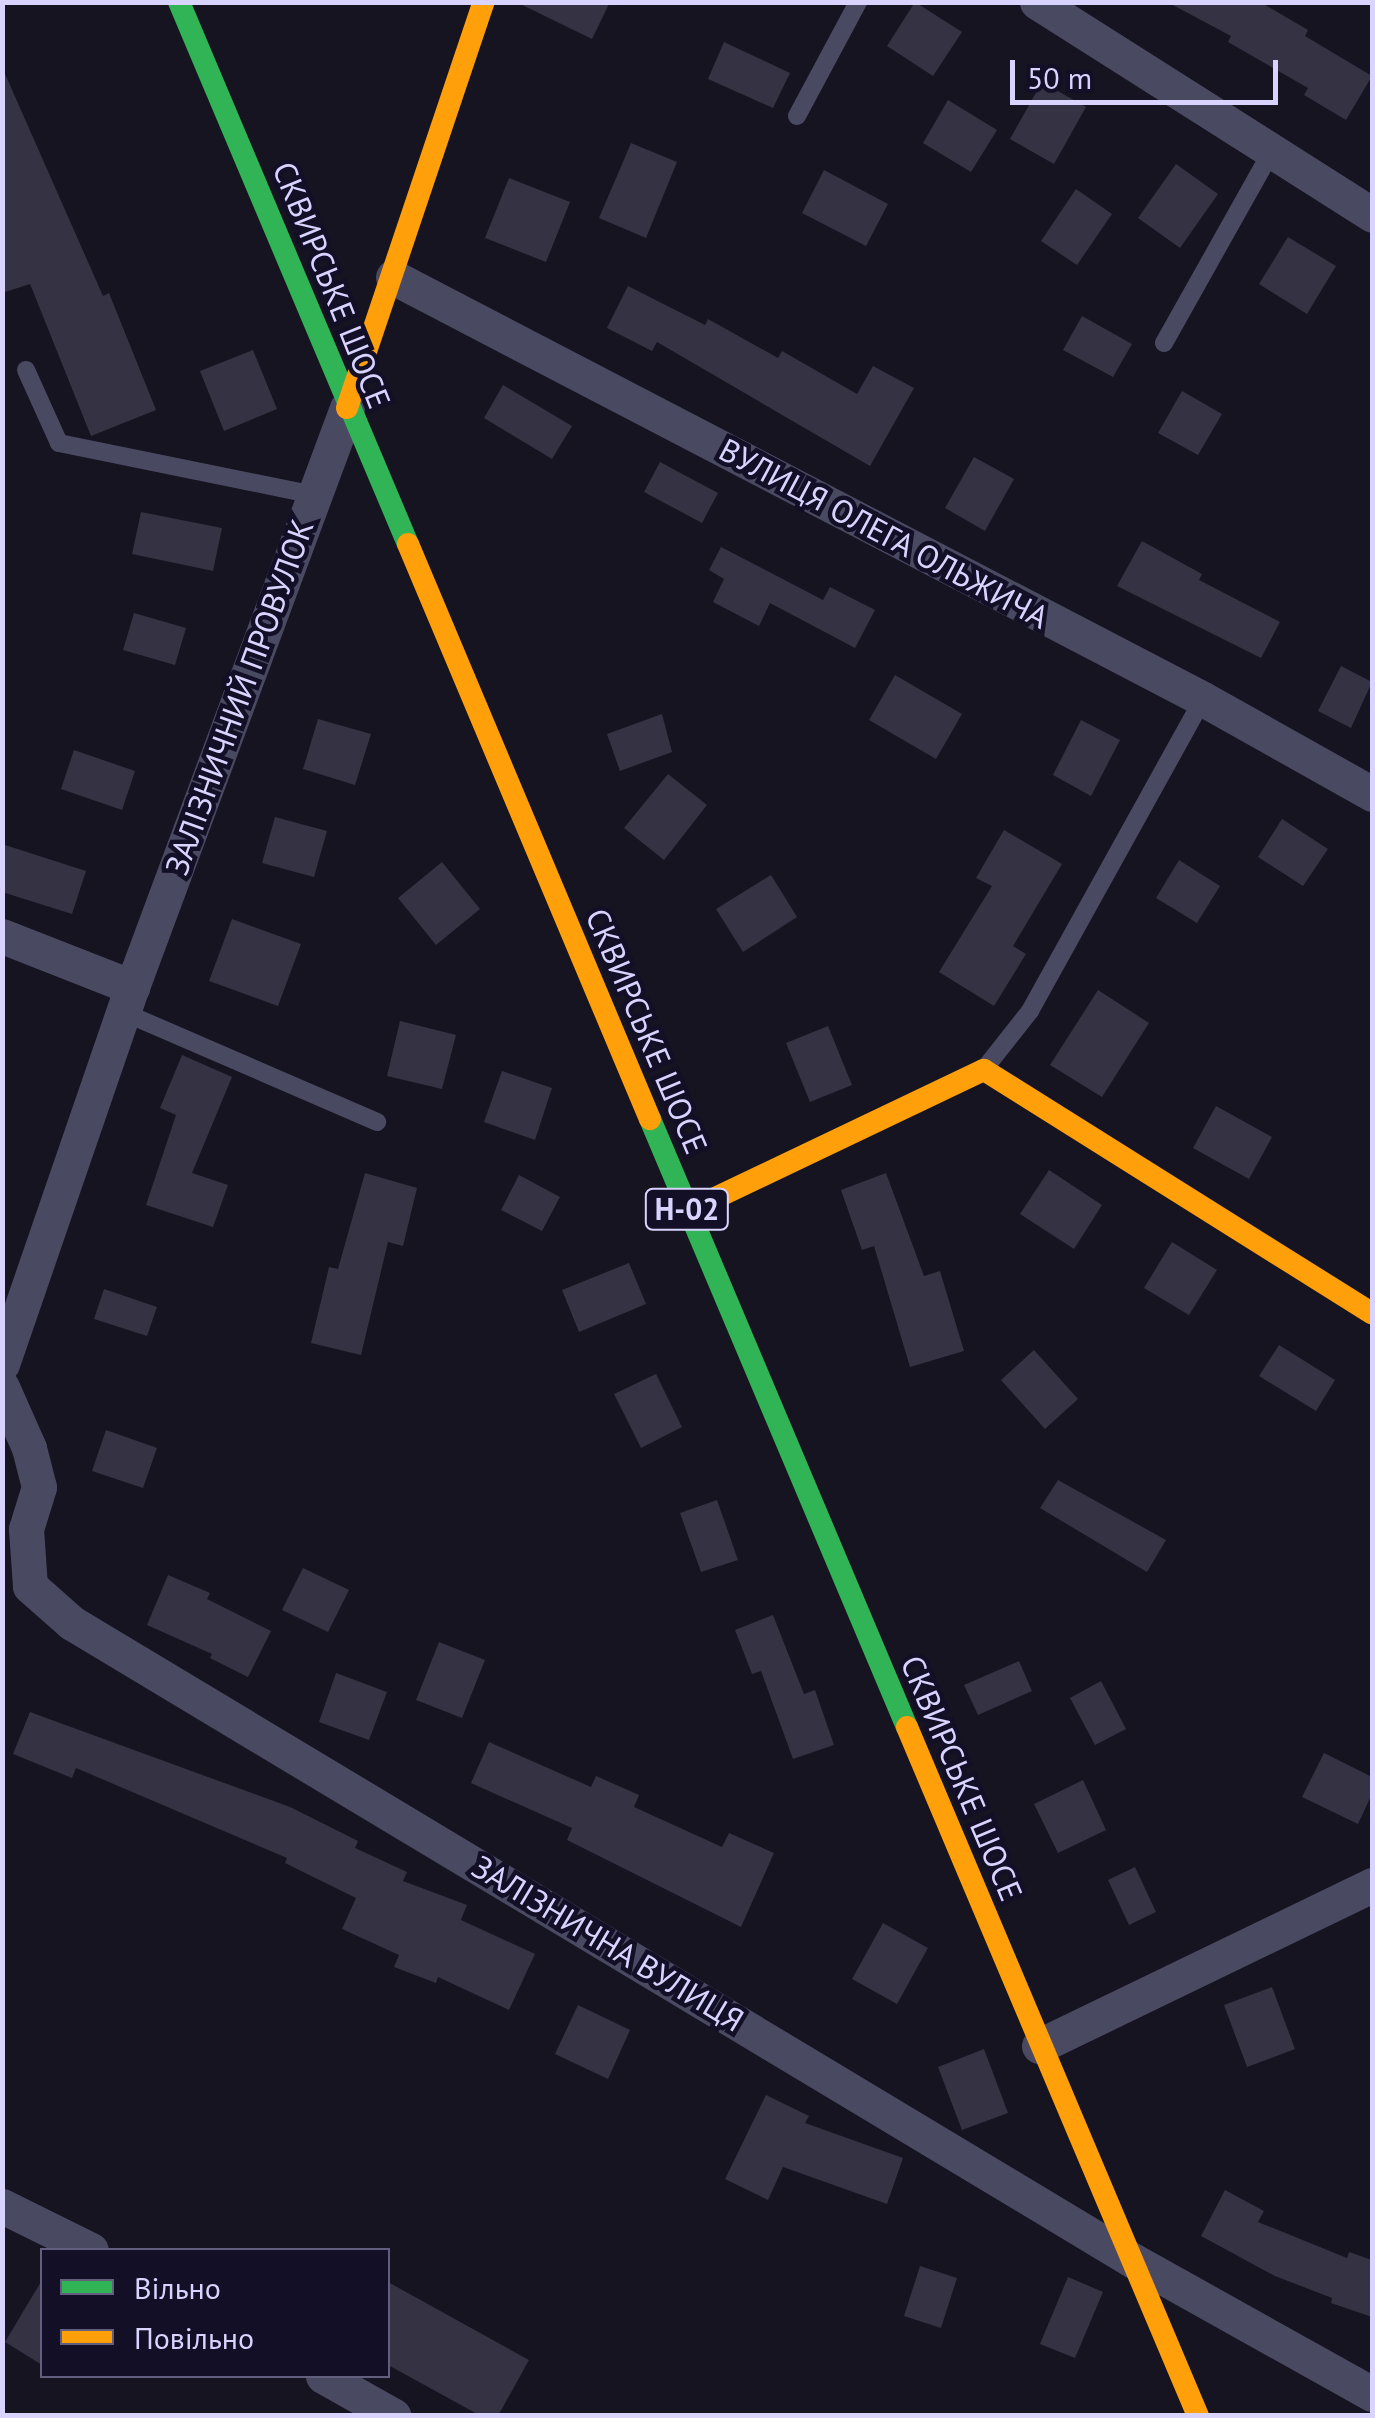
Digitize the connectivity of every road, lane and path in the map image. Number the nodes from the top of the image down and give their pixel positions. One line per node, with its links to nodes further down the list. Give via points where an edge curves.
1 (179, 2): 11 (main road, СКВИРСЬКЕ ШОСЕ / Н-02)
2 (484, 2): 8 (main road)
3 (858, 2): 5 (lane)
4 (1037, 2): 6 (street)
5 (797, 116)
6 (1271, 152): 7 (street); 9 (lane)
7 (1372, 215)
8 (393, 276): 11 (main road); 13 (street, ВУЛИЦЯ ОЛЕГА ОЛЬЖИЧА)
9 (1164, 343)
10 (26, 370): 12 (lane, via 59,443)
11 (347, 408): 12 (street, ЗАЛІЗНИЧНИЙ ПРОВУЛОК); 19 (main road, СКВИРСЬКЕ ШОСЕ / Н-02)
12 (314, 495): 16 (street, ЗАЛІЗНИЧНИЙ ПРОВУЛОК)
13 (1203, 699): 14 (street, ВУЛИЦЯ ОЛЕГА ОЛЬЖИЧА); 17 (lane, via 1030,1011)
14 (1372, 794)
15 (2, 936): 16 (street)
16 (128, 999): 18 (lane); 21 (street, ЗАЛІЗНИЧНИЙ ПРОВУЛОК)
17 (984, 1070): 19 (main road); 20 (main road)
18 (377, 1122)
19 (688, 1210): 24 (main road, СКВИРСЬКЕ ШОСЕ / Н-02)
20 (1372, 1313)
21 (2, 1364)
22 (2, 1387): 27 (street, ЗАЛІЗНИЧНА ВУЛИЦЯ, via 40,1487 26,1529 30,1586 72,1623)
23 (1372, 1885): 24 (street)
24 (1039, 2046): 27 (main road, СКВИРСЬКЕ ШОСЕ / Н-02)
25 (2, 2206): 26 (street)
26 (86, 2248)
27 (1134, 2261): 29 (street, ЗАЛІЗНИЧНА ВУЛИЦЯ); 31 (main road, СКВИРСЬКЕ ШОСЕ / Н-02)
28 (327, 2378): 30 (street)
29 (1372, 2394)
30 (394, 2416)
31 (1198, 2416)

